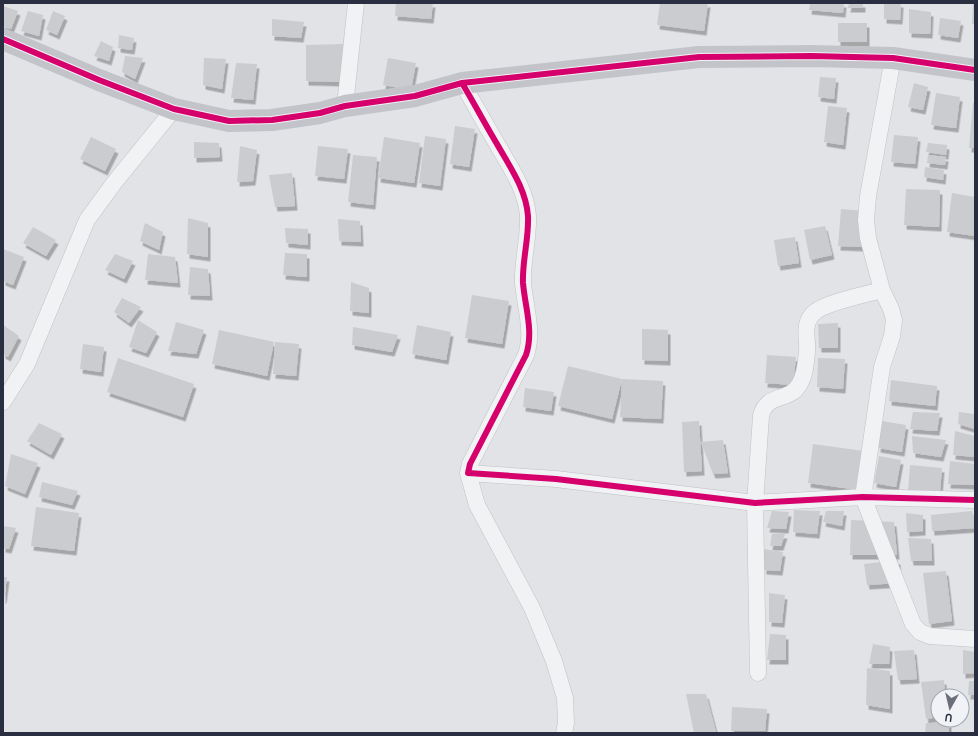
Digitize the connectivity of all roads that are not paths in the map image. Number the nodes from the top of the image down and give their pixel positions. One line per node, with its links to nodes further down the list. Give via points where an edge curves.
1 (356, 3): 6 (street)
2 (3, 39): 7 (street, via 99,80)
3 (893, 58): 4 (street); 5 (street, via 699,56); 8 (street, via 866,211 868,238)
4 (975, 70)
5 (462, 83): 6 (street, via 415,96); 10 (street, via 524,192 528,234 523,276 530,336 526,355 470,464)
6 (345, 106): 7 (street, via 320,113 272,120 229,121)
7 (174, 108): 9 (street, via 87,220 27,364)
8 (882, 290): 11 (street, via 894,320 892,336 882,366); 13 (street, via 819,309 810,317 807,324 806,362 799,386 794,392 767,403 763,408)
9 (3, 402)
10 (468, 473): 13 (street, via 556,479); 16 (street, via 477,505 532,608 554,661 565,698)
11 (863, 497): 12 (street); 13 (street); 14 (street, via 913,624 920,632 930,636)
12 (975, 500)
13 (755, 503): 15 (street)
14 (975, 639)
15 (758, 673)
16 (564, 733)

